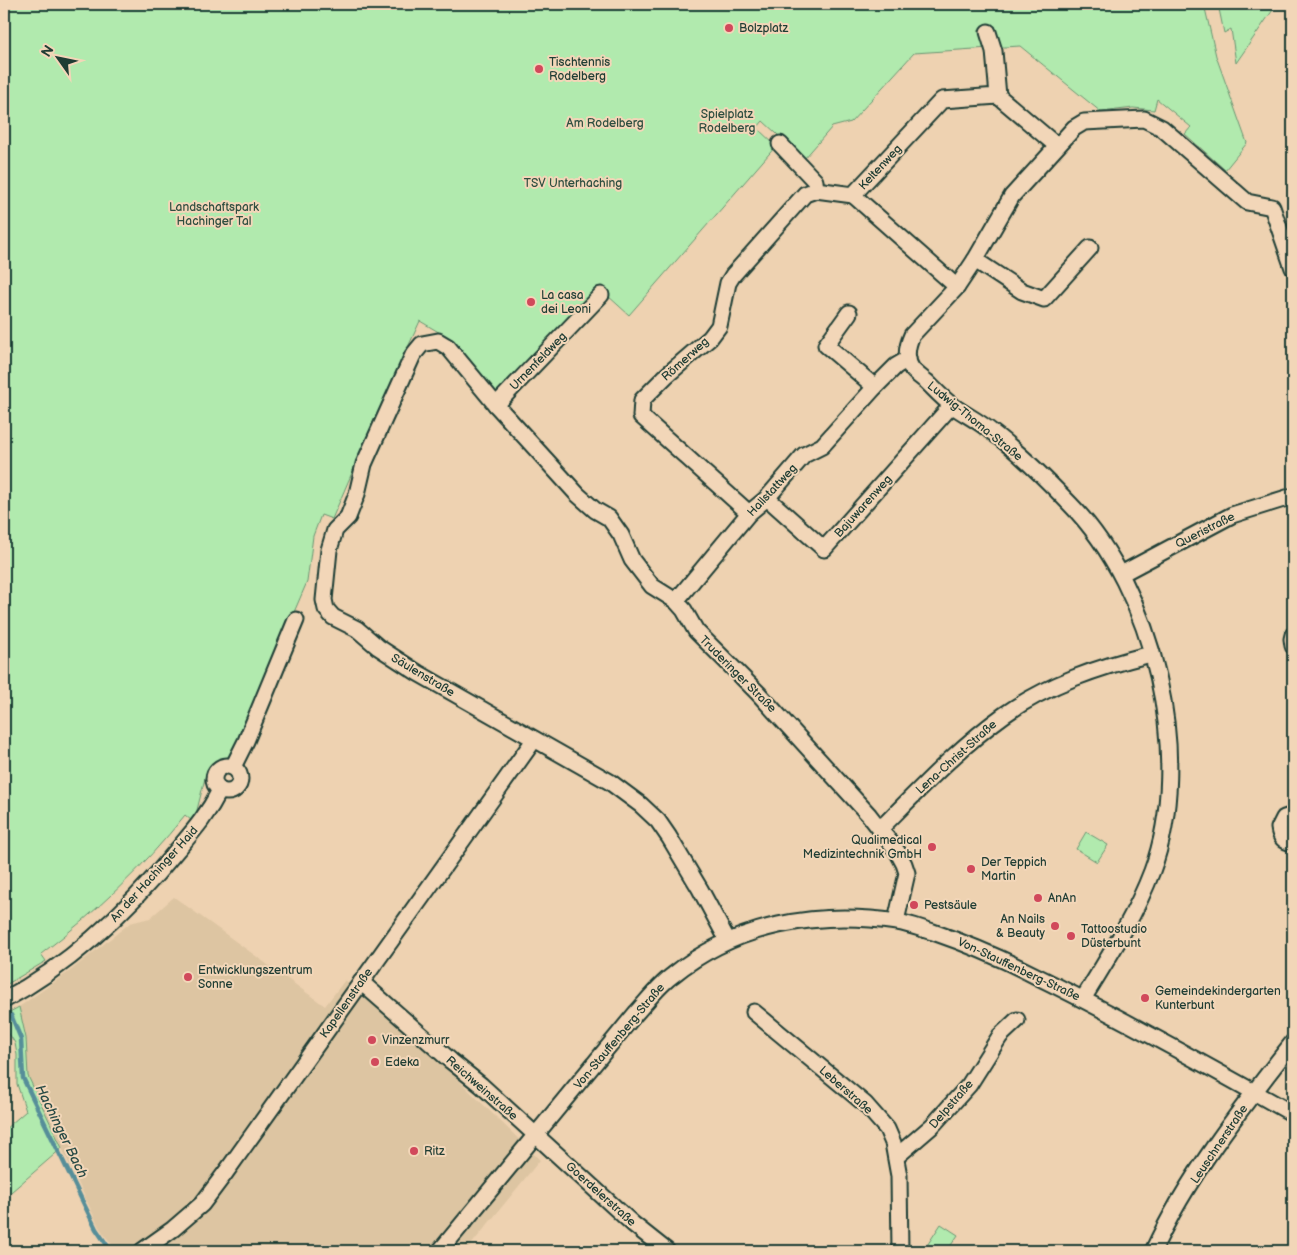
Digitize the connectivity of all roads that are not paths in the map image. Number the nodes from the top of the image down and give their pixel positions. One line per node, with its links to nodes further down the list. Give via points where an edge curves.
1 (988, 32): 2 (street, via 994,51)
2 (998, 96): 4 (street); 6 (street, Keltenweg, via 942,100)
3 (780, 144): 5 (street, via 815,181)
4 (1057, 146): 8 (street, via 1012,196); 9 (street, via 1084,122 1144,119 1162,128 1247,202 1272,207)
5 (816, 190): 6 (street); 20 (street, Römerweg, via 805,194 733,274 719,326 710,338 642,400 641,416)
6 (853, 195): 10 (street, Keltenweg)
7 (1090, 248): 8 (street, via 1044,299 1022,291)
8 (975, 260): 10 (street)
9 (1293, 268)
10 (957, 287): 14 (street, via 912,336 907,345)
11 (601, 295): 16 (street, Urnenfeldweg)
12 (849, 313): 15 (street, via 826,345)
13 (431, 341): 16 (street, Truderinger Straße, via 448,347); 27 (street, Säulenstraße, via 422,344 413,355 364,464 348,516 335,530 328,550 326,609 333,617 357,629 418,673)
14 (908, 359): 15 (street, Hallstattweg); 17 (street, Ludwig-Thoma-Straße, via 912,369)
15 (875, 387): 19 (street, Hallstattweg, via 822,446 804,455)
16 (496, 405): 22 (street, Truderinger Straße, via 584,501 609,518 632,560 652,586)
17 (952, 405): 19 (street, Bajuwarenweg, via 824,549); 21 (street, Ludwig-Thoma-Straße, via 992,431 1072,506 1097,536)
18 (1293, 496): 21 (street, Queristraße, via 1232,515)
19 (767, 498): 20 (street, Hallstattweg)
20 (749, 513): 22 (street, Hallstattweg)
21 (1121, 574): 26 (street, Ludwig-Thoma-Straße, via 1138,611)
22 (676, 601): 29 (street, Truderinger Straße, via 696,631 758,692)
23 (296, 620): 35 (street, An der Hachinger Haid, via 233,767 226,766 215,772 215,785 220,790 210,810 109,924 54,968)
24 (1293, 635): 25 (street)
25 (1293, 646)
26 (1151, 654): 29 (street, Lena-Christ-Straße, via 1083,674 1048,689 1005,714 975,737); 34 (street, Ludwig-Thoma-Straße, via 1168,725 1169,774 1165,819 1152,870 1133,914)
27 (534, 740): 32 (street, Säulenstraße, via 610,782 658,821); 33 (street, Kapellenstraße)
28 (1293, 815): 30 (street, via 1284,818 1279,828 1282,838)
29 (880, 829): 31 (street, Truderinger Straße, via 907,873)
30 (1293, 843)
31 (896, 922): 32 (street, Von-Stauffenberg-Straße, via 835,918 806,920 764,928); 34 (street, Von-Stauffenberg-Straße, via 962,942)
32 (728, 940): 41 (street, Von-Stauffenberg-Straße, via 691,961 651,995)
33 (361, 982): 41 (street, Reichweinstraße); 43 (street, Kapellenstraße, via 202,1204)
34 (1083, 999): 39 (street, Von-Stauffenberg-Straße)
35 (4, 1000)
36 (754, 1012): 42 (street, Leberstraße, via 865,1104 887,1129)
37 (1017, 1020): 42 (street, Delpstraße, via 1000,1036 970,1085 932,1126)
38 (1293, 1042): 39 (street, Leuschnerstraße)
39 (1254, 1092): 40 (street, Von-Stauffenberg-Straße); 47 (street, Leuschnerstraße, via 1192,1183)
40 (1293, 1114)
41 (535, 1136): 44 (street, Von-Stauffenberg-Straße); 45 (street, Goerdelerstraße)
42 (896, 1157): 46 (street, Leberstraße)
43 (142, 1251)
44 (440, 1251)
45 (667, 1251)
46 (900, 1251)
47 (1153, 1251)

